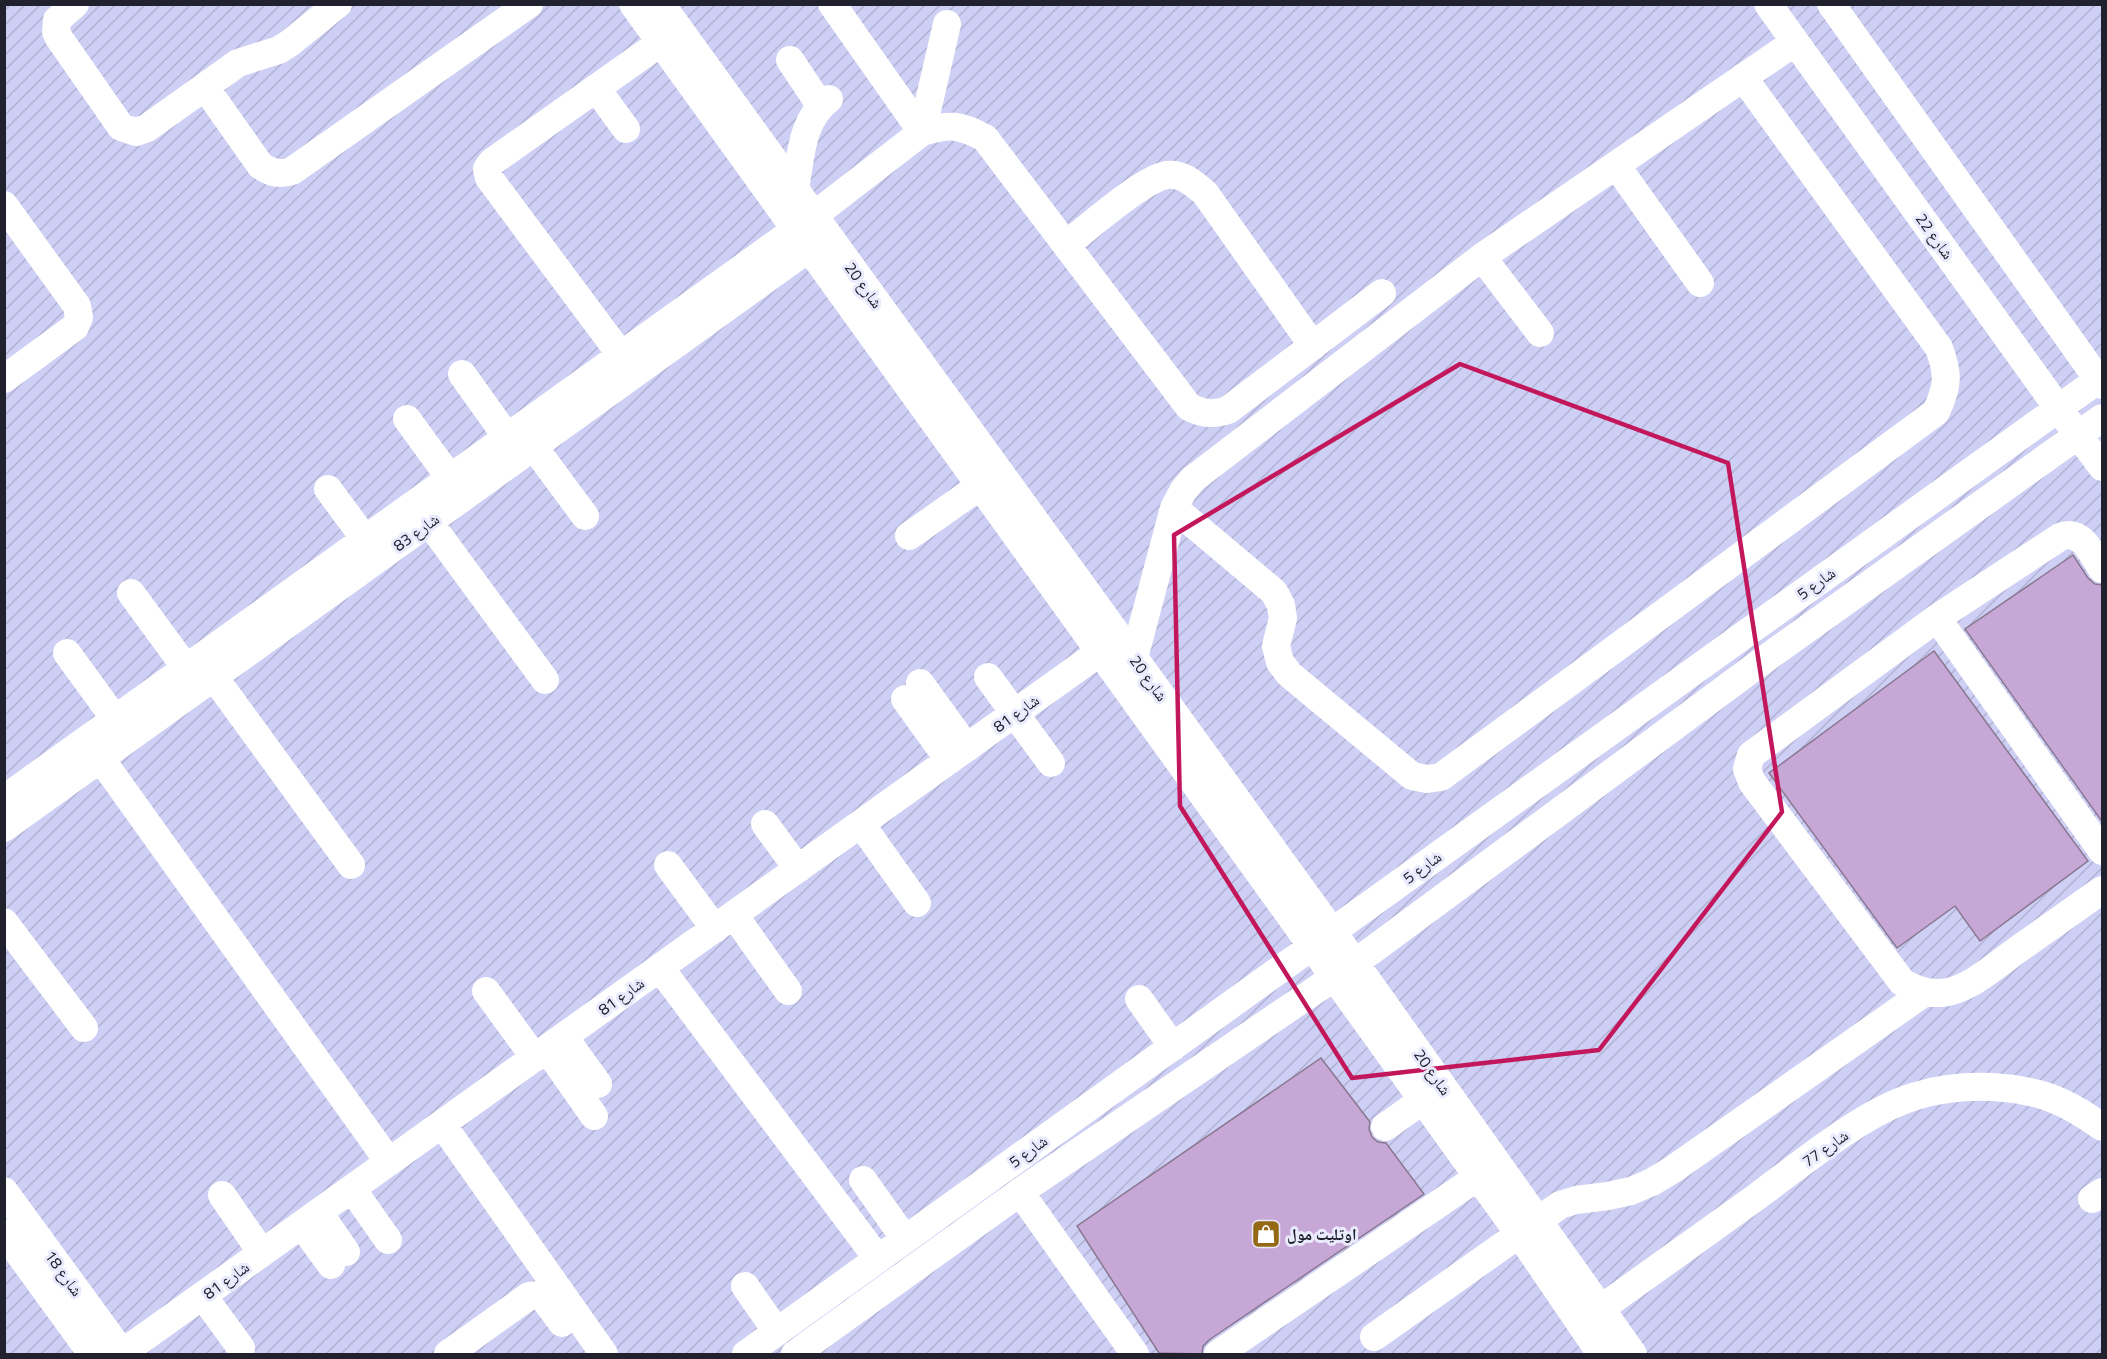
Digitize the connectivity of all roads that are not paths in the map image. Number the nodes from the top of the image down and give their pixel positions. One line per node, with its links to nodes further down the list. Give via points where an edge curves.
1 (75, 4): 14 (street, via 60,16 56,32 121,127 141,130)
2 (338, 4): 14 (street, via 279,50 238,63)
3 (529, 4): 14 (street, via 292,171 272,172 260,165)
4 (633, 4): 11 (street, شارع 20)
5 (661, 4): 16 (street, شارع 20)
6 (832, 4): 18 (street)
7 (1768, 4): 10 (street, شارع 22)
8 (1831, 4): 32 (street)
9 (947, 24): 18 (street)
10 (1795, 42): 13 (street); 33 (street, شارع 22)
11 (660, 43): 15 (street); 16 (street, شارع 20)
12 (790, 60): 20 (street, via 825,102 807,124)
13 (1743, 77): 19 (street); 43 (street, via 1939,348 1947,369 1946,392 1936,412 1441,777 1426,779 1412,776 1289,674 1280,662 1276,646 1283,618 1274,592)
14 (205, 87)
15 (596, 88): 17 (street); 29 (street, via 487,169 489,178)
16 (716, 99): 20 (street, شارع 20); 22 (street, شارع 20)
17 (626, 129)
18 (922, 132): 22 (street); 23 (street, via 943,126 965,127 985,138)
19 (1616, 165): 24 (street); 25 (street)
20 (795, 189): 22 (street, شارع 20)
21 (4, 205): 31 (street, via 77,306 79,317 75,327)
22 (812, 232): 29 (street, شارع 83); 38 (street, شارع 83); 40 (street, شارع 20); 51 (street, شارع 20)
23 (1066, 245): 28 (street, via 1190,407 1202,413 1215,415 1228,410); 28 (street, via 1149,182 1169,175 1189,179 1204,193)
24 (1482, 257): 27 (street); 43 (street, via 1193,479)
25 (1700, 283)
26 (1382, 293): 28 (street)
27 (1540, 333)
28 (1313, 346)
29 (621, 355): 37 (street, شارع 83)
30 (462, 374): 37 (street)
31 (4, 379)
32 (2101, 382): 33 (street, شارع 5)
33 (2058, 408): 36 (street, شارع 22); 75 (street, شارع 5)
34 (2103, 418): 36 (street, شارع 5)
35 (407, 419): 41 (street)
36 (2079, 436): 39 (street, شارع 22); 77 (street, شارع 5, via 1772,654)
37 (507, 437): 41 (street, شارع 83)
38 (534, 447): 41 (street, شارع 83); 44 (street)
39 (2103, 467)
40 (980, 486): 46 (street); 51 (street, شارع 20)
41 (457, 488): 45 (street, شارع 83); 47 (street, شارع 83)
42 (328, 489): 47 (street)
43 (1174, 508): 51 (street)
44 (585, 516)
45 (429, 522): 54 (street, شارع 83); 56 (street)
46 (909, 536)
47 (364, 539): 53 (street, شارع 83)
48 (2103, 569): 50 (street, via 2081,539 2067,534)
49 (131, 593): 53 (street)
50 (1937, 618): 67 (street); 80 (street, via 1751,755 1747,769 1752,782 1902,982)
51 (1118, 649): 58 (street, شارع 81); 75 (street, شارع 20)
52 (67, 653): 59 (street)
53 (186, 668): 59 (street, شارع 83)
54 (214, 677): 61 (street, شارع 83); 68 (street)
55 (988, 677): 58 (street)
56 (545, 680)
57 (912, 691): 60 (street)
58 (1015, 714): 60 (street, شارع 81); 62 (street)
59 (115, 719): 63 (street, شارع 83)
60 (958, 754): 65 (street, شارع 81)
61 (101, 759): 66 (street, شارع 83); 92 (street)
62 (1051, 763)
63 (4, 799)
64 (765, 824): 70 (street)
65 (861, 824): 70 (street, شارع 81); 72 (street)
66 (4, 828)
67 (2103, 851)
68 (351, 865)
69 (668, 865): 74 (street)
70 (798, 869): 74 (street, شارع 81)
71 (2103, 890): 80 (street, via 1970,983 1941,993)
72 (917, 903)
73 (4, 922): 83 (street)
74 (724, 922): 76 (street, شارع 81); 79 (street)
75 (1322, 939): 77 (street, شارع 20); 84 (street, شارع 5)
76 (660, 968): 85 (street, شارع 81); 106 (street)
77 (1345, 970): 87 (street, شارع 20); 97 (street, شارع 5); 100 (street, شارع 20)
78 (486, 991): 85 (street)
79 (788, 991)
80 (1925, 992): 100 (street, via 1652,1182 1608,1197 1560,1205)
81 (1138, 999): 84 (street)
82 (266, 1023): 92 (street)
83 (84, 1028)
84 (1173, 1047): 102 (street, شارع 5)
85 (549, 1048): 86 (street); 88 (street); 91 (street, شارع 81)
86 (598, 1084)
87 (1422, 1100): 89 (street); 93 (street, شارع 20)
88 (594, 1116)
89 (1385, 1126)
90 (2103, 1127): 109 (street, شارع 77, via 2048,1095 2015,1089 1947,1088 1915,1096 1829,1144)
91 (435, 1129): 92 (street, شارع 81); 96 (street); 117 (street)
92 (371, 1175): 99 (street, شارع 81); 103 (street)
93 (1478, 1177): 100 (street, شارع 20); 120 (street)
94 (863, 1180): 102 (street)
95 (4, 1191): 114 (street, شارع 18)
96 (469, 1191)
97 (1020, 1192): 118 (street, شارع 5); 119 (street)
98 (222, 1195): 104 (street)
99 (310, 1219): 104 (street, شارع 81); 105 (street)
100 (1529, 1228): 109 (street, شارع 20); 110 (street)
101 (4, 1233): 113 (street, شارع 18)
102 (905, 1239): 106 (street, شارع 5)
103 (388, 1240)
104 (262, 1253): 108 (street, شارع 81)
105 (339, 1258)
106 (878, 1259): 111 (street, شارع 5)
107 (741, 1292): 111 (street)
108 (203, 1296): 112 (street); 114 (street, شارع 81)
109 (1590, 1316): 121 (street, شارع 20); 122 (street, شارع 20)
110 (1374, 1337)
111 (763, 1342)
112 (241, 1348)
113 (92, 1354)
114 (122, 1354)
115 (448, 1354): 116 (street, via 530,1296 539,1295)
116 (584, 1354)
117 (604, 1354)
118 (795, 1354)
119 (1135, 1354)
120 (1218, 1354)
121 (1601, 1354)
122 (1633, 1354)

